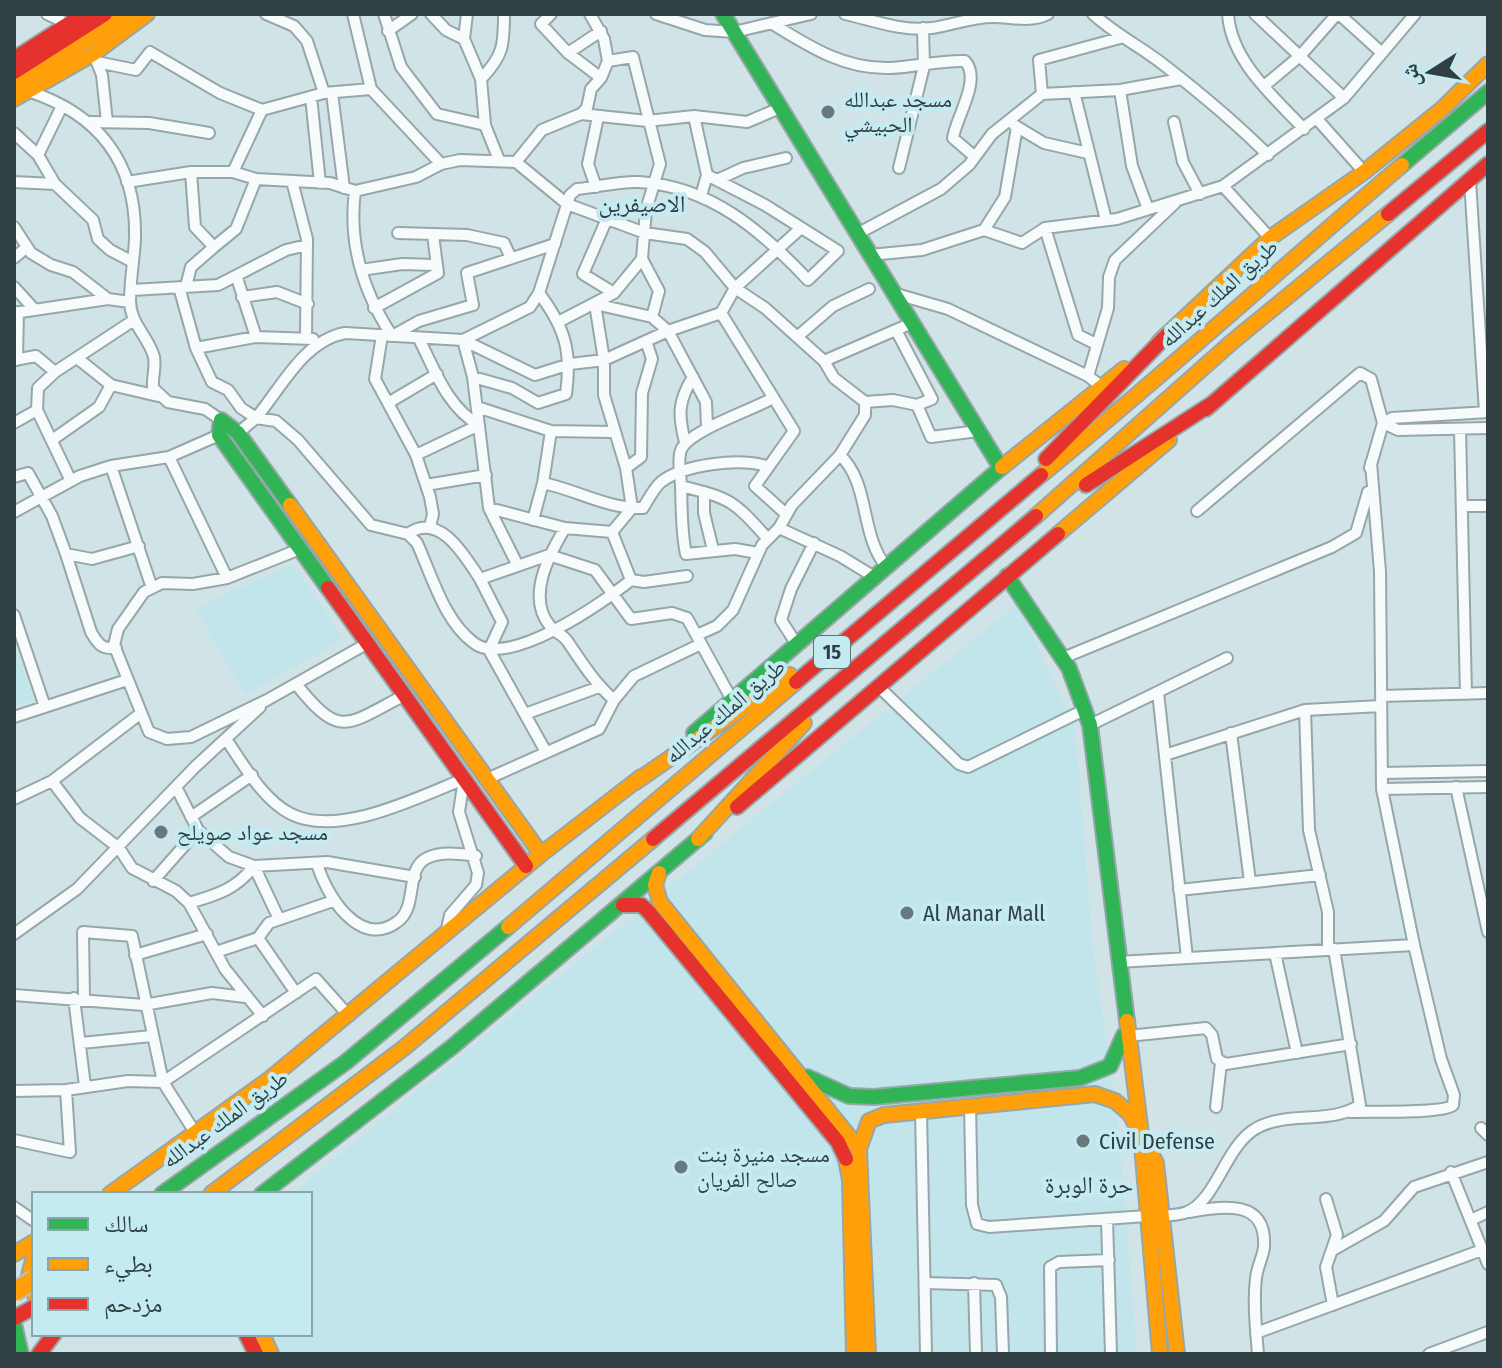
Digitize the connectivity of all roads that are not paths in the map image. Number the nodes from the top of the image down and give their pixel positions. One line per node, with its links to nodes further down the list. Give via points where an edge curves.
1 (47, 14): 26 (street)
2 (105, 14): 42 (main road)
3 (128, 14): 50 (main road)
4 (147, 14): 37 (main road)
5 (266, 14): 53 (street, via 294,26 307,41)
6 (353, 14): 48 (street)
7 (384, 14): 29 (street)
8 (412, 14): 29 (street)
9 (431, 14): 33 (street)
10 (467, 14): 33 (street)
11 (504, 14): 45 (street, via 499,60)
12 (551, 14): 34 (street, via 541,24)
13 (590, 14): 30 (street)
14 (656, 14): 31 (street, via 705,30)
15 (723, 14): 31 (main road)
16 (811, 14): 27 (street)
17 (845, 14): 28 (street)
18 (908, 14): 28 (street)
19 (1048, 14): 25 (street, via 1036,20)
20 (1093, 14): 32 (street)
21 (1228, 14): 47 (street, via 1240,54)
22 (1255, 14): 36 (street)
23 (1338, 14): 35 (street); 36 (street)
24 (1415, 14): 35 (street)
25 (959, 17): 28 (street)
26 (76, 19): 38 (main road)
27 (771, 23): 31 (street); 41 (street, via 849,64)
28 (917, 28): 41 (street)
29 (388, 31): 70 (street, via 401,67 437,114)
30 (601, 31): 34 (street); 39 (street)
31 (734, 32): 58 (main road)
32 (1120, 38): 46 (street); 54 (street, via 1039,60)
33 (464, 39): 45 (street)
34 (568, 53): 44 (street)
35 (1382, 53): 56 (street)
36 (1300, 56): 47 (street); 56 (street)
37 (95, 58): 50 (main road); 60 (street, via 136,70 150,52 220,93); 67 (street)
38 (14, 59)
39 (608, 61): 44 (street); 65 (street, via 633,57)
40 (1488, 64): 59 (main road)
41 (924, 66): 78 (street, via 969,63 969,88 953,138); 84 (street)
42 (14, 72)
43 (1488, 77): 59 (main road)
44 (601, 78): 61 (street)
45 (481, 79): 70 (street)
46 (1181, 79): 49 (street); 77 (street, via 1233,119)
47 (1264, 86): 71 (street)
48 (371, 89): 53 (street); 82 (street)
49 (1120, 90): 51 (street); 105 (street, via 1132,166)
50 (19, 92): 57 (street)
51 (1074, 92): 54 (street); 75 (street)
52 (1488, 92): 222 (main road, طريق الملك عبدالله / 15, via 1158,380)
53 (328, 93): 55 (street); 99 (street)
54 (1042, 94): 69 (street)
55 (311, 97): 60 (street); 94 (street)
56 (1344, 98): 64 (street)
57 (62, 106): 66 (street); 76 (street)
58 (780, 108): 62 (street, via 747,122); 114 (main road)
59 (1442, 109): 87 (main road)
60 (262, 110): 86 (street)
61 (581, 114): 63 (street); 81 (street, via 542,130)
62 (694, 116): 65 (street); 88 (street)
63 (598, 117): 65 (street); 98 (street, via 588,164)
64 (1317, 119): 71 (street); 87 (street)
65 (647, 121): 96 (street, via 658,149)
66 (91, 122): 67 (street); 93 (street, via 107,139)
67 (107, 122): 74 (street)
68 (1174, 122): 101 (street, via 1183,162)
69 (1013, 124): 75 (street, via 1044,143); 78 (street, via 992,134); 111 (street, via 1005,197)
70 (485, 125): 80 (street)
71 (1304, 129): 77 (street)
72 (1488, 131): 220 (main road, طريق الملك عبدالله / 15, via 1243,333)
73 (14, 133): 76 (street)
74 (209, 133)
75 (1088, 153): 106 (street)
76 (38, 155): 95 (street)
77 (1268, 155): 97 (street)
78 (975, 157): 114 (street, via 941,189)
79 (786, 158): 88 (street)
80 (499, 160): 81 (street); 82 (street)
81 (516, 162): 104 (street)
82 (441, 164): 100 (street, via 416,177)
83 (1488, 164): 91 (main road)
84 (899, 168)
85 (191, 172): 86 (street); 93 (street); 120 (street, via 195,227)
86 (233, 172): 89 (street)
87 (1364, 172): 116 (main road)
88 (712, 177): 102 (street); 109 (street)
89 (256, 179): 90 (street); 120 (street, via 236,229)
90 (292, 181): 94 (street); 118 (street)
91 (1470, 181): 177 (main road); 181 (street)
92 (14, 182): 95 (street)
93 (127, 182): 126 (street)
94 (320, 183): 99 (street)
95 (55, 184): 126 (street, via 87,212 98,239)
96 (656, 185): 98 (street); 102 (street); 113 (street, via 646,210)
97 (1223, 186): 101 (street); 116 (street)
98 (596, 187): 104 (street, via 577,189)
99 (344, 188): 100 (street)
100 (355, 191): 128 (street, via 354,245)
101 (1200, 194): 103 (street)
102 (701, 196): 121 (street, via 722,205)
103 (1179, 200): 105 (street); 160 (street, via 1115,260)
104 (567, 204): 107 (street); 117 (street)
105 (1148, 209): 106 (street)
106 (1106, 220): 110 (street)
107 (606, 221): 113 (street); 135 (street, via 583,274)
108 (14, 227): 119 (street)
109 (801, 228): 121 (street); 121 (street, via 838,251 808,280)
110 (1045, 228): 111 (street, via 1022,243); 160 (street, via 1078,335)
111 (984, 230): 122 (street, via 922,250)
112 (398, 233): 115 (street)
113 (645, 233): 125 (street); 132 (street, via 687,239)
114 (857, 234): 122 (main road)
115 (433, 235): 123 (street, via 483,236 504,243); 127 (street)
116 (1270, 238): 151 (main road)
117 (555, 244): 123 (street); 134 (street)
118 (307, 245): 129 (street, via 286,250); 140 (street)
119 (27, 247): 124 (street); 139 (street)
120 (214, 247): 131 (street, via 191,267)
121 (779, 250): 132 (street)
122 (870, 255): 136 (main road)
123 (510, 256): 152 (street, via 467,273 473,305)
124 (14, 258)
125 (642, 259): 135 (street); 146 (street, via 659,291)
126 (133, 262): 137 (street)
127 (435, 265): 128 (street); 142 (street, via 438,273)
128 (361, 270): 142 (street)
129 (237, 278): 131 (street); 138 (street)
130 (14, 287): 143 (street)
131 (182, 287): 137 (street); 161 (street)
132 (735, 288): 145 (street); 154 (street)
133 (869, 289): 154 (street, via 833,306)
134 (539, 293): 148 (street); 158 (street, via 530,307)
135 (614, 293): 141 (street)
136 (893, 293): 149 (main road); 171 (street, via 948,309)
137 (131, 296): 139 (street); 147 (street)
138 (242, 297): 140 (street, via 277,292); 153 (street)
139 (108, 299): 143 (street)
140 (308, 304): 155 (street)
141 (595, 304): 146 (street); 148 (street); 164 (street)
142 (374, 308): 152 (street)
143 (34, 309): 144 (street)
144 (16, 313): 163 (street)
145 (721, 313): 150 (street); 174 (street)
146 (652, 317): 150 (street)
147 (134, 320): 162 (street); 173 (street, via 154,358 152,379)
148 (560, 321): 166 (street)
149 (904, 327): 165 (street); 178 (street, via 932,399); 191 (main road)
150 (668, 331): 159 (street); 170 (street)
151 (1167, 335): 171 (main road); 222 (main road)
152 (387, 336): 156 (street); 157 (street, via 345,333); 176 (street, via 375,379)
153 (256, 337): 155 (street); 161 (street)
154 (797, 337): 165 (street)
155 (306, 338): 157 (street)
156 (419, 339): 158 (street); 168 (street)
157 (322, 340): 182 (street)
158 (463, 340): 166 (street, via 535,375); 169 (street)
159 (646, 341): 164 (street); 202 (street, via 652,359 642,393 641,457)
160 (1096, 344): 171 (street)
161 (196, 348): 182 (street, via 212,382)
162 (77, 358): 167 (street); 172 (street)
163 (16, 360): 167 (street, via 36,356)
164 (604, 360): 166 (street); 192 (street, via 604,395)
165 (824, 361): 175 (street, via 834,378)
166 (570, 364): 169 (street, via 566,394 538,403 512,388)
167 (55, 372): 180 (street, via 38,388)
168 (437, 374): 176 (street); 185 (street, via 453,404)
169 (473, 377): 179 (street)
170 (693, 377): 186 (street, via 706,402); 195 (street, via 680,398)
171 (1095, 381): 203 (main road)
172 (111, 385): 173 (street); 194 (street, via 99,407)
173 (158, 396): 187 (street, via 205,409)
174 (771, 399): 186 (street); 201 (street, via 794,431)
175 (865, 402): 178 (street); 197 (street, via 865,415)
176 (388, 403): 196 (street)
177 (1213, 403): 220 (main road); 239 (main road)
178 (917, 405): 191 (street, via 931,437)
179 (477, 407): 185 (street); 190 (street)
180 (37, 410): 183 (street); 194 (street)
181 (1486, 412): 184 (street, via 1405,415)
182 (256, 418): 193 (street); 227 (street, via 276,421 298,440 371,525)
183 (14, 423)
184 (1383, 423): 189 (street, via 1398,430); 199 (street); 217 (street, via 1371,379 1360,373)
185 (479, 425): 196 (street); 205 (street)
186 (707, 427): 195 (street)
187 (220, 428): 193 (main road); 198 (street); 231 (main road)
188 (1488, 428): 189 (street)
189 (1460, 429): 213 (street)
190 (551, 431): 192 (street); 208 (street)
191 (978, 431): 203 (main road)
192 (613, 432): 202 (street)
193 (238, 433): 282 (main road)
194 (52, 440): 207 (street)
195 (685, 442): 204 (street, via 679,453)
196 (416, 455): 209 (street)
197 (840, 455): 219 (street); 237 (street, via 855,474)
198 (169, 457): 200 (street); 240 (street)
199 (1371, 463): 253 (street, via 1367,503 1356,533); 267 (street, via 1380,571)
200 (111, 466): 207 (street); 230 (street)
201 (766, 466): 204 (street); 219 (street, via 755,486)
202 (626, 468): 216 (street)
203 (1001, 468): 237 (main road)
204 (681, 472): 210 (street); 216 (street, via 660,483 643,508)
205 (486, 475): 209 (street); 215 (street)
206 (14, 477): 212 (street, via 28,473)
207 (71, 481): 212 (street)
208 (543, 483): 216 (street); 221 (street)
209 (426, 485): 223 (street, via 433,514)
210 (681, 486): 211 (street); 232 (street, via 680,528 686,554)
211 (704, 492): 228 (street, via 724,496 739,507); 232 (street)
212 (40, 498): 218 (street); 234 (street)
213 (1463, 506): 214 (street); 262 (street)
214 (1488, 506)
215 (489, 508): 221 (street); 236 (street)
216 (632, 508): 226 (street)
217 (1197, 511)
218 (14, 512)
219 (786, 514): 225 (street)
220 (1036, 516): 255 (main road, طريق الملك عبدالله / 15)
221 (533, 520): 224 (street)
222 (983, 523): 245 (main road, طريق الملك عبدالله / 15)
223 (430, 527): 227 (street); 241 (street, via 458,547)
224 (565, 528): 226 (street); 235 (street)
225 (779, 528): 228 (street); 229 (street)
226 (612, 532): 242 (street)
227 (408, 534): 252 (street, via 455,624)
228 (768, 539): 233 (street)
229 (814, 543): 237 (street); 250 (street, via 781,620)
230 (139, 546): 234 (street, via 92,559); 243 (street)
231 (300, 549): 240 (street); 249 (main road)
232 (713, 550): 233 (street)
233 (758, 553): 248 (street, via 733,610)
234 (66, 554): 251 (street, via 97,644)
235 (549, 555): 236 (street); 244 (street, via 595,570); 247 (street, via 541,575 541,603)
236 (517, 564): 241 (street)
237 (881, 573): 250 (main road)
238 (687, 576): 242 (street)
239 (1007, 576): 253 (main road); 259 (main road)
240 (227, 578): 243 (street)
241 (480, 579): 252 (street, via 502,622)
242 (631, 580): 244 (street)
243 (152, 588): 251 (street, via 118,629)
244 (612, 595): 247 (street, via 594,610); 248 (street, via 631,619 672,613 687,618)
245 (881, 611): 284 (main road); 351 (main road, طريق الملك عبدالله / 15, via 346,1062)
246 (14, 615): 268 (street)
247 (551, 629): 252 (street, via 524,643); 258 (street, via 564,635)
248 (699, 640): 265 (street, via 634,676); 266 (street)
249 (368, 643): 257 (street); 263 (main road)
250 (797, 645): 266 (main road)
251 (116, 648): 256 (street)
252 (489, 650): 271 (street)
253 (1063, 658): 273 (main road)
254 (1227, 658): 260 (street)
255 (845, 677): 293 (main road); 352 (main road, طريق الملك عبدالله / 15, via 405,1047)
256 (127, 680): 268 (street); 270 (street)
257 (296, 684): 263 (street, via 327,720 339,722 354,721); 264 (street)
258 (599, 687): 265 (street); 271 (street)
259 (880, 688): 273 (street, via 968,767); 293 (main road)
260 (1158, 692): 273 (street); 277 (street)
261 (1488, 693): 262 (street)
262 (1466, 694): 267 (street)
263 (405, 695): 281 (main road)
264 (267, 700): 270 (street, via 191,737 167,739 149,732); 275 (street)
265 (614, 700): 276 (street, via 599,729)
266 (732, 700): 284 (main road)
267 (1381, 701): 269 (street); 279 (street)
268 (45, 707): 272 (street)
269 (1305, 710): 274 (street); 301 (street, via 1307,815)
270 (140, 714): 283 (street)
271 (525, 714): 276 (street)
272 (14, 717)
273 (1087, 717): 321 (main road)
274 (1231, 733): 277 (street); 304 (street)
275 (226, 739): 280 (street); 285 (street)
276 (546, 752): 282 (street)
277 (1165, 755): 305 (street)
278 (1488, 771): 279 (street)
279 (1382, 773): 288 (street)
280 (252, 775): 281 (street, via 269,798 291,814 319,822 358,818); 290 (street)
281 (464, 779): 291 (main road); 296 (street, via 459,812)
282 (487, 779): 291 (main road)
283 (52, 781): 289 (street); 294 (street, via 80,818)
284 (634, 783): 295 (main road)
285 (176, 787): 290 (street); 294 (street)
286 (1456, 787): 287 (street); 288 (street); 310 (street)
287 (1488, 787)
288 (1382, 789): 315 (street)
289 (14, 799)
290 (191, 817): 292 (street)
291 (506, 821): 295 (main road); 299 (main road)
292 (198, 830): 298 (street, via 229,857); 303 (street)
293 (698, 839): 300 (main road)
294 (119, 848): 303 (street, via 132,868); 311 (street, via 77,889)
295 (541, 854): 299 (main road)
296 (476, 856): 302 (street, via 449,853 426,858); 313 (street, via 476,885 450,915)
297 (317, 863): 298 (street); 302 (street); 306 (street)
298 (254, 866): 307 (street, via 243,881 222,893); 309 (street)
299 (526, 866): 313 (main road)
300 (659, 873): 308 (main road); 335 (main road, via 655,885 660,902)
301 (1320, 875): 304 (street); 316 (street)
302 (415, 877): 306 (street, via 409,908 397,922 380,929 352,921)
303 (153, 881): 307 (street)
304 (1250, 882): 305 (street)
305 (1179, 890): 320 (street)
306 (333, 901): 309 (street)
307 (189, 903): 312 (street)
308 (623, 905): 353 (main road); 385 (main road, via 634,903 648,911 838,1142 850,1180)
309 (279, 919): 314 (street)
310 (1488, 932)
311 (14, 934)
312 (207, 934): 317 (street); 319 (street)
313 (446, 934): 328 (main road)
314 (258, 938): 317 (street); 322 (street)
315 (1414, 945): 316 (street); 343 (street, via 1453,1105 1439,1112)
316 (1331, 950): 318 (street); 332 (street)
317 (216, 952): 324 (street)
318 (1275, 953): 320 (street); 333 (street)
319 (135, 955): 325 (street, via 132,936 83,932); 326 (street)
320 (1187, 958): 321 (street)
321 (1118, 962): 329 (main road)
322 (296, 993): 327 (street); 328 (street, via 316,979)
323 (14, 995): 325 (street)
324 (245, 997): 326 (street, via 212,993); 327 (street)
325 (79, 998): 326 (street); 331 (street)
326 (144, 1005): 330 (street)
327 (263, 1016): 336 (street)
328 (349, 1016): 344 (main road)
329 (1127, 1030): 334 (street, via 1206,1028); 335 (main road, via 1120,1053 1100,1075 874,1097 849,1096); 345 (main road)
330 (152, 1036): 331 (street); 336 (street)
331 (81, 1043): 337 (street)
332 (1351, 1044): 333 (street); 343 (street, via 1361,1095 1360,1105)
333 (1297, 1053): 334 (street)
334 (1221, 1063): 341 (street)
335 (801, 1074): 347 (main road)
336 (163, 1082): 337 (street); 344 (street)
337 (85, 1086): 338 (street)
338 (66, 1090): 339 (street); 346 (street, via 70,1152)
339 (14, 1091)
340 (970, 1106): 342 (main road); 345 (main road, via 1095,1094 1130,1114); 359 (street, via 977,1224)
341 (1216, 1107)
342 (921, 1111): 347 (main road, via 869,1121); 370 (street)
343 (1350, 1112): 356 (street, via 1254,1130 1232,1151 1206,1196)
344 (196, 1134): 350 (main road)
345 (1141, 1134): 358 (main road)
346 (14, 1140)
347 (859, 1149): 386 (main road)
348 (1488, 1162): 349 (street)
349 (1451, 1172): 361 (street); 363 (street, via 1414,1187 1384,1221)
350 (113, 1192)
351 (165, 1192)
352 (214, 1192)
353 (265, 1192)
354 (1326, 1199): 363 (street, via 1337,1235)
355 (14, 1207): 360 (street)
356 (1189, 1212): 358 (street); 379 (street, via 1240,1208 1251,1212 1259,1224 1264,1247 1256,1278)
357 (1488, 1212): 361 (street)
358 (1155, 1216): 359 (street); 392 (main road); 393 (main road)
359 (1107, 1219): 366 (street)
360 (32, 1220)
361 (1471, 1220): 364 (street)
362 (32, 1243): 365 (main road)
363 (1333, 1250): 374 (street, via 1326,1267)
364 (1482, 1250): 368 (street); 374 (street)
365 (14, 1254)
366 (1109, 1260): 390 (street, via 1050,1267); 391 (street)
367 (32, 1264): 372 (main road)
368 (1488, 1264)
369 (32, 1281): 373 (main road, bridge)
370 (925, 1283): 371 (street); 387 (street)
371 (974, 1283): 388 (street); 389 (street, via 999,1289)
372 (32, 1289)
373 (14, 1292)
374 (1333, 1305): 379 (street)
375 (32, 1308): 376 (main road)
376 (14, 1318)
377 (14, 1324): 382 (main road)
378 (1488, 1332): 395 (street)
379 (1256, 1333): 394 (street)
380 (52, 1336): 383 (main road)
381 (247, 1336): 384 (main road)
382 (21, 1354)
383 (39, 1354)
384 (256, 1354)
385 (854, 1354)
386 (868, 1354)
387 (926, 1354)
388 (976, 1354)
389 (1003, 1354)
390 (1051, 1354)
391 (1111, 1354)
392 (1160, 1354)
393 (1177, 1354)
394 (1258, 1354)
395 (1429, 1354)

